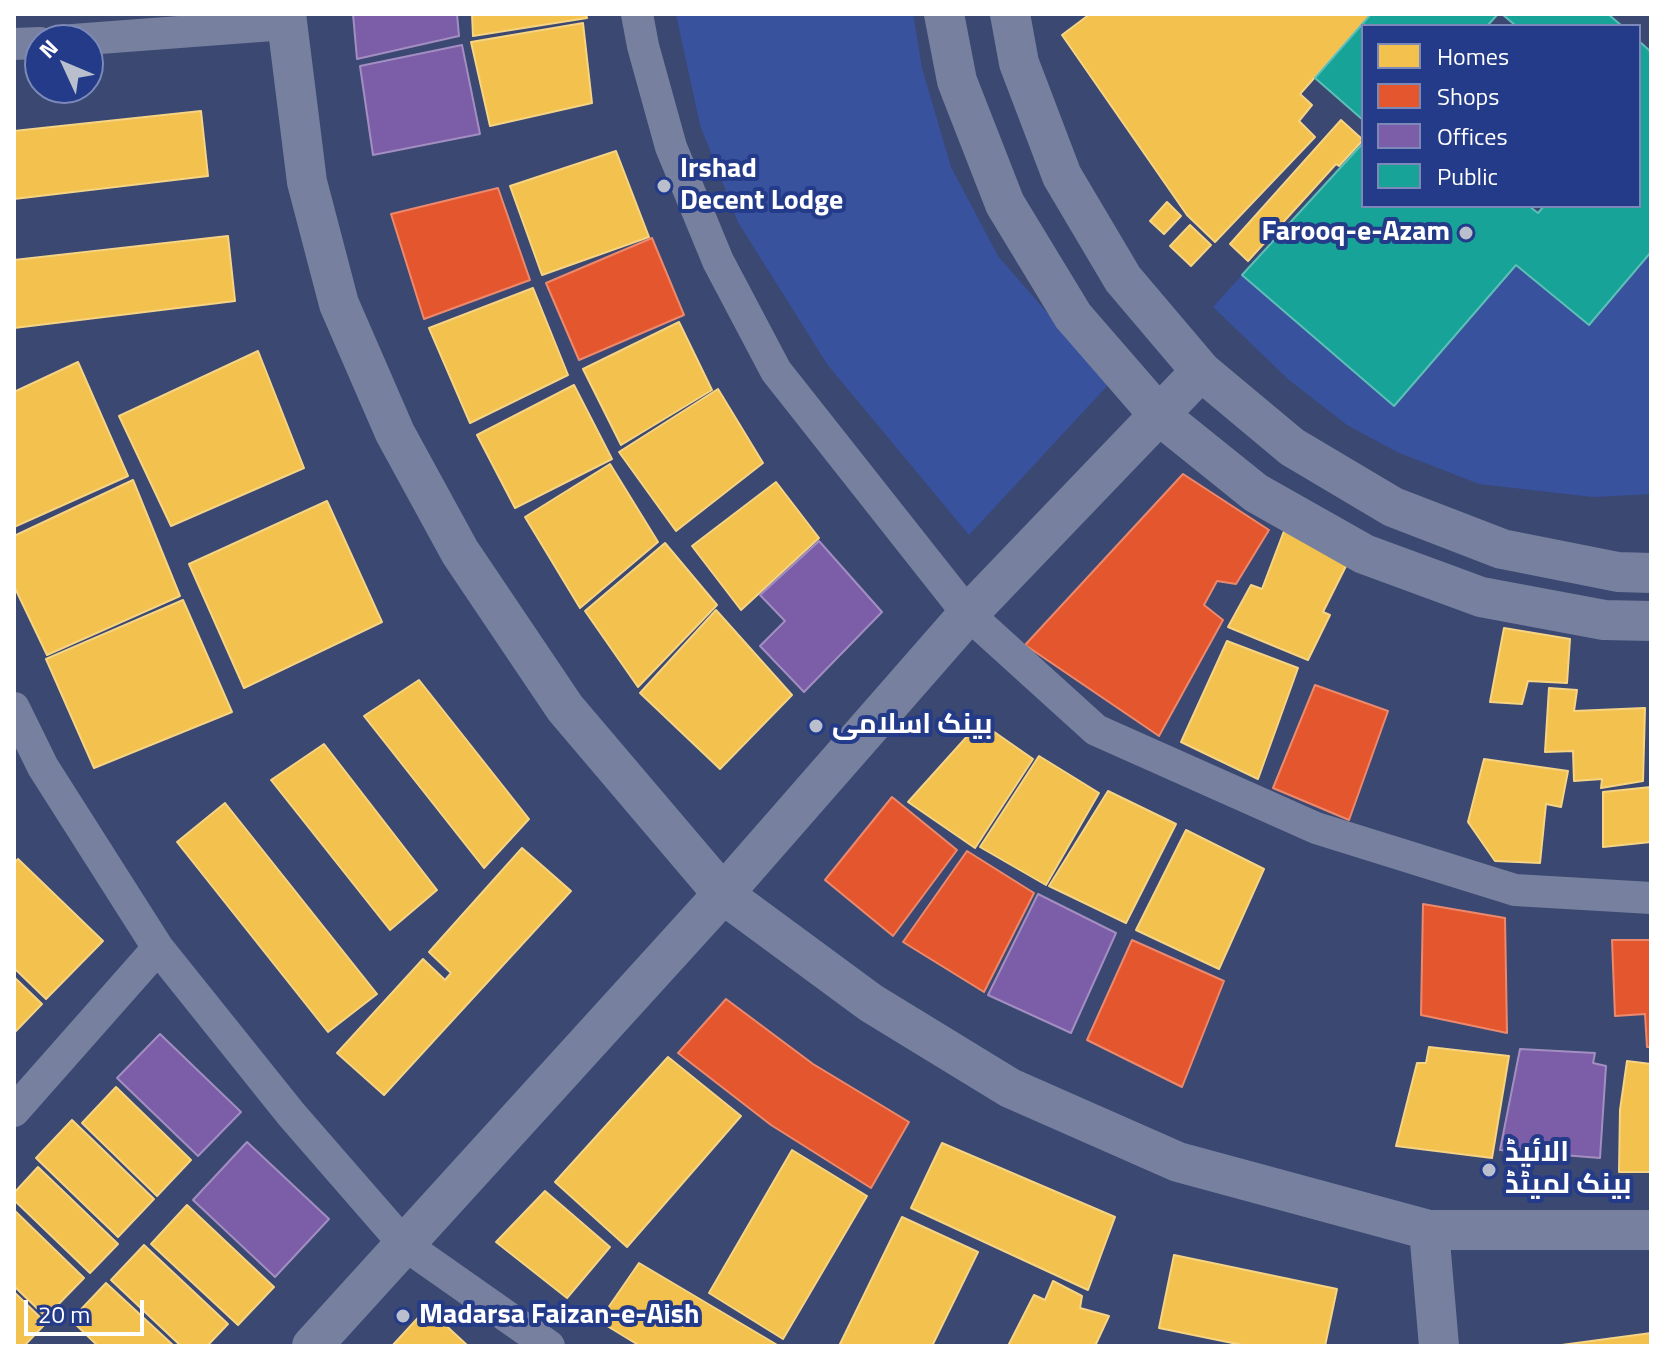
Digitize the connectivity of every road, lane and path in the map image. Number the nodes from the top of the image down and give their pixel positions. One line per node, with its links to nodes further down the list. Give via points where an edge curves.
1 (637, 14): 9 (street, via 671,147 718,261 776,371)
2 (944, 14): 7 (street, via 957,81 1005,204 1073,316)
3 (1010, 14): 6 (street, via 1019,63 1062,176 1123,279)
4 (286, 19): 5 (street); 12 (street, via 307,182 339,304 395,433 460,552 565,708)
5 (104, 37)
6 (1201, 371): 7 (street); 8 (street, via 1292,447 1393,507 1502,549 1618,572)
7 (1159, 415): 9 (street); 10 (street, via 1256,493 1364,554 1481,597 1604,620)
8 (1651, 573)
9 (968, 614): 12 (street); 13 (street, via 1096,730 1316,828 1515,890)
10 (1651, 621)
11 (14, 708): 14 (street, via 43,767)
12 (723, 894): 16 (street, via 871,1003 1010,1088 1178,1162); 18 (street)
13 (1651, 898)
14 (158, 948): 15 (street); 18 (street)
15 (14, 1111)
16 (1429, 1230): 17 (street); 21 (street)
17 (1651, 1230)
18 (405, 1245): 19 (street); 20 (street)
19 (312, 1346)
20 (549, 1346)
21 (1439, 1346)

